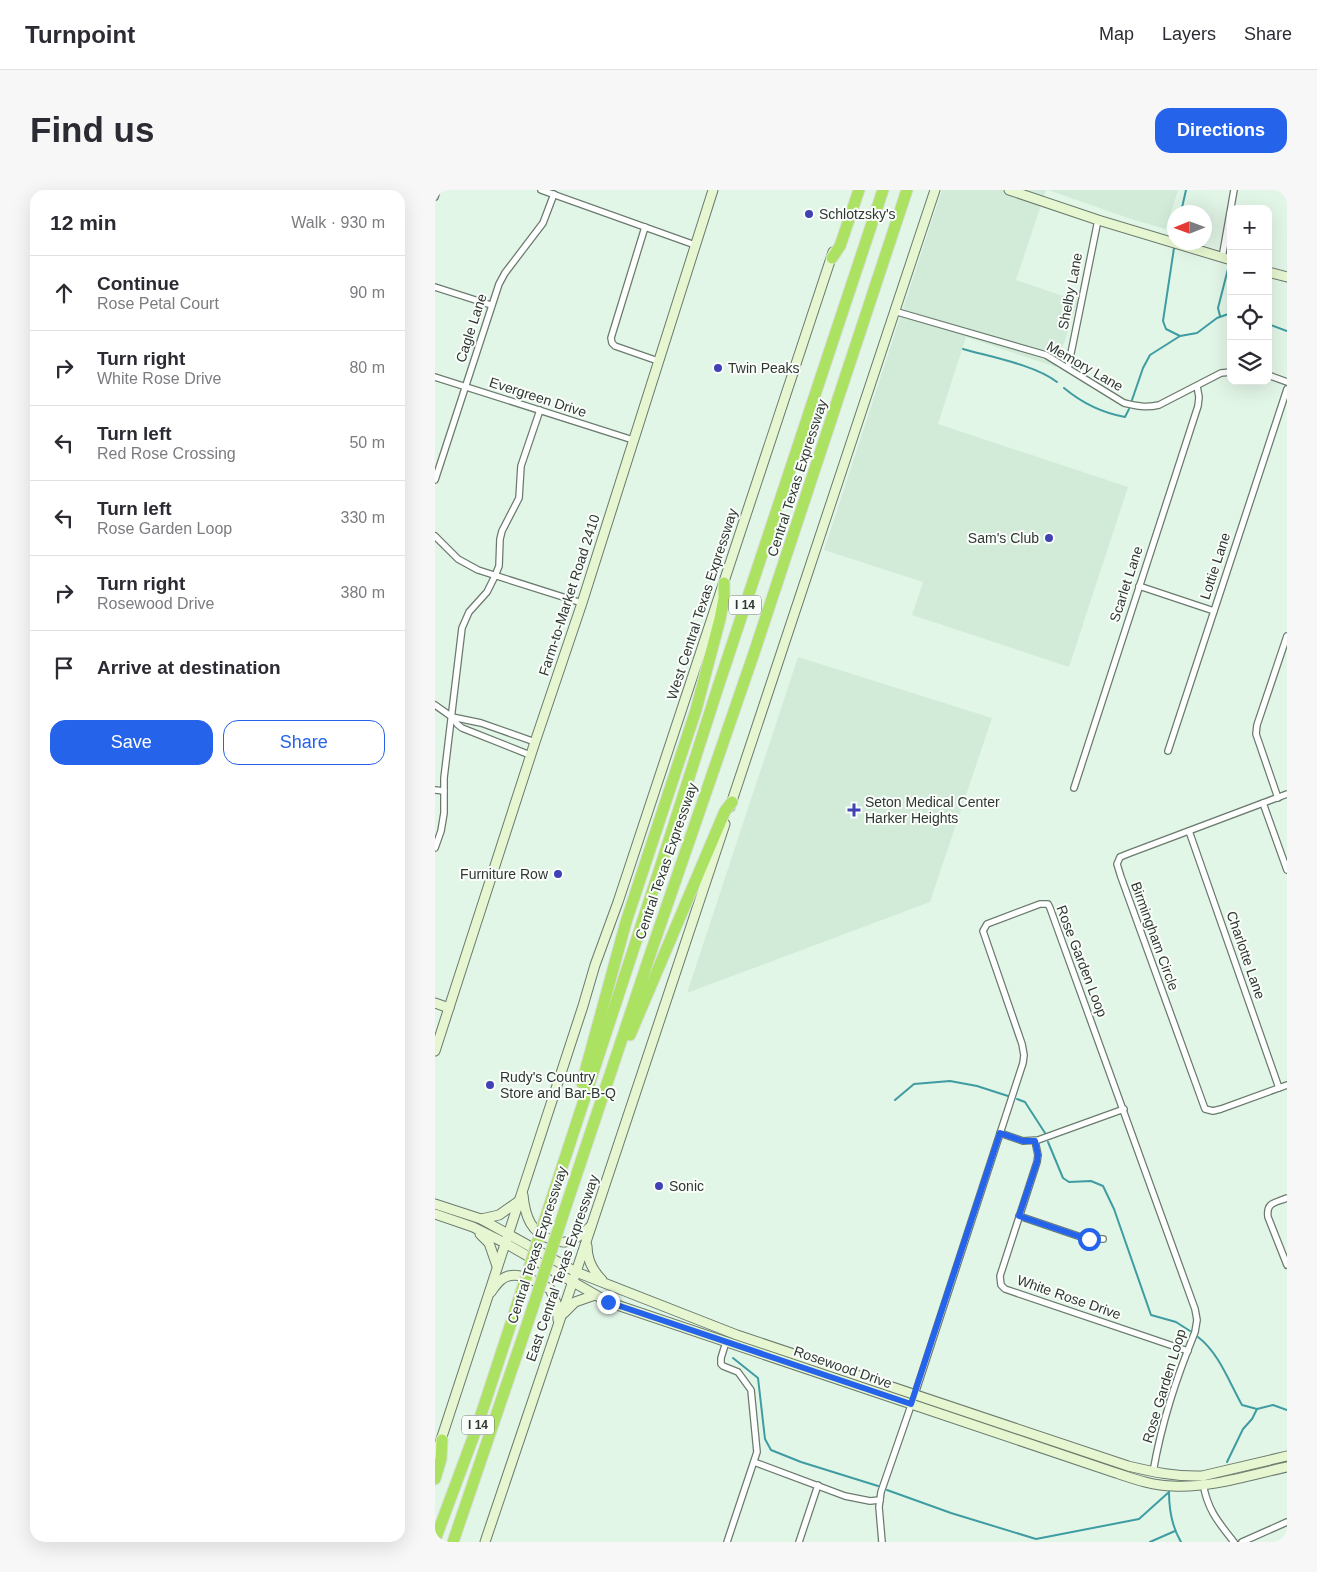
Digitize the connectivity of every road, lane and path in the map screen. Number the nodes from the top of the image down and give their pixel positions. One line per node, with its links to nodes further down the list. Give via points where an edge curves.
1 (437, 190): 12 (street)
2 (541, 190): 11 (street)
3 (713, 190): 15 (main road, Farm-to-Market Road 2410)
4 (854, 190): 16 (main road, West Central Texas Expressway)
5 (859, 190): 16 (highway, via 840,246)
6 (883, 190): 64 (highway, Central Texas Expressway / I 14)
7 (907, 190): 60 (highway, Central Texas Expressway / I 14)
8 (935, 190): 22 (main road)
9 (1009, 190): 13 (main road)
10 (1234, 190): 17 (street)
11 (554, 194): 14 (street); 21 (street, Cagle Lane, via 543,223 505,273)
12 (435, 197)
13 (1098, 220): 17 (main road); 24 (street, Shelby Lane)
14 (645, 227): 15 (street); 23 (street, via 611,338 615,346)
15 (695, 245): 23 (main road, Farm-to-Market Road 2410)
16 (831, 258): 37 (main road, West Central Texas Expressway)
17 (1226, 259)
18 (1272, 273): 19 (main road)
19 (1287, 277)
20 (435, 287): 21 (street)
21 (491, 305): 30 (street, Cagle Lane)
22 (894, 311): 24 (street, Memory Lane, via 1021,347); 52 (main road)
23 (658, 361): 33 (main road, Farm-to-Market Road 2410)
24 (1068, 368): 29 (street, Memory Lane, via 1124,403 1139,407 1159,405)
25 (1227, 372): 29 (street, Memory Lane)
26 (1272, 376): 28 (street)
27 (435, 377): 30 (street, Evergreen Drive)
28 (1287, 382)
29 (1197, 386): 38 (street, Scarlet Lane, via 1198,406)
30 (465, 387): 32 (street, Evergreen Drive); 34 (street, Cagle Lane)
31 (1287, 388): 40 (street, Lottie Lane)
32 (540, 410): 33 (street, Evergreen Drive); 36 (street, via 521,466 519,498 502,531)
33 (633, 440): 39 (main road, Farm-to-Market Road 2410)
34 (435, 480)
35 (435, 536): 36 (street, via 467,565)
36 (495, 576): 39 (street); 43 (street, via 487,592 469,612 462,628)
37 (724, 583): 64 (highway, via 724,598 712,653 626,922 579,1098); 67 (main road, West Central Texas Expressway, via 595,965)
38 (1139, 586): 40 (street); 47 (street, Scarlet Lane)
39 (582, 603): 44 (main road, Farm-to-Market Road 2410)
40 (1213, 611): 45 (street, Lottie Lane)
41 (1287, 636): 51 (street, via 1256,734)
42 (435, 705): 43 (street)
43 (452, 717): 44 (street, via 481,723); 46 (street, via 462,728); 49 (street)
44 (535, 742): 46 (main road, Farm-to-Market Road 2410)
45 (1168, 751)
46 (531, 755): 58 (main road, Farm-to-Market Road 2410)
47 (1074, 788)
48 (435, 790): 49 (street)
49 (444, 791): 55 (street, via 444,813)
50 (1287, 794): 51 (street, Birmingham Circle)
51 (1279, 798): 53 (street, Birmingham Circle)
52 (732, 802): 60 (highway, via 725,811 626,1046); 73 (main road, East Central Texas Expressway)
53 (1263, 803): 54 (street, Birmingham Circle); 56 (street)
54 (1189, 831): 62 (street, Charlotte Lane); 62 (street, Birmingham Circle, via 1120,857 1117,864 1121,878 1205,1109 1221,1109)
55 (435, 848)
56 (1287, 870)
57 (435, 1004): 58 (main road)
58 (449, 1008): 59 (main road, Farm-to-Market Road 2410)
59 (435, 1051)
60 (615, 1060): 103 (highway, Central Texas Expressway / I 14, bridge)
61 (1287, 1085): 62 (street, Birmingham Circle)
62 (1279, 1088)
63 (1123, 1109): 65 (street, Rose Garden Loop, via 1050,908 1048,904 1041,904 987,924 983,931 1024,1055); 66 (street); 88 (street, Rose Garden Loop, via 1195,1308 1197,1320)
64 (577, 1120): 102 (highway, Central Texas Expressway / I 14, bridge, via 477,1427)
65 (1000, 1133): 66 (street, via 1023,1141); 89 (street, Rose Garden Loop)
66 (1035, 1141): 71 (street, White Rose Drive, via 1037,1162)
67 (521, 1197): 72 (main road, via 499,1215); 73 (main road, via 529,1222 545,1237 564,1242 579,1236); 75 (main road)
68 (1287, 1198): 79 (street, via 1270,1205 1267,1210)
69 (435, 1204): 72 (main road, Rosewood Drive)
70 (435, 1214): 74 (main road, Rosewood Drive)
71 (1019, 1216): 76 (street, via 1084,1238); 88 (street, White Rose Drive, via 1000,1276 1001,1285)
72 (481, 1219): 75 (main road, Rosewood Drive)
73 (592, 1225): 77 (main road, East Central Texas Expressway)
74 (473, 1227): 78 (main road, Rosewood Drive); 80 (main road, via 489,1243)
75 (508, 1234): 78 (main road); 81 (main road, Rosewood Drive)
76 (1103, 1239)
77 (587, 1240): 81 (main road, East Central Texas Expressway); 83 (main road, via 589,1261)
78 (505, 1243): 80 (main road); 82 (main road, Rosewood Drive)
79 (1287, 1265)
80 (497, 1266): 85 (main road)
81 (576, 1272): 82 (main road, East Central Texas Expressway); 83 (main road, Rosewood Drive)
82 (573, 1282): 84 (main road, Rosewood Drive); 86 (main road, East Central Texas Expressway)
83 (606, 1284): 89 (main road, Rosewood Drive, via 737,1334)
84 (595, 1295): 86 (main road, via 569,1306); 87 (main road, Rosewood Drive)
85 (487, 1296): 86 (main road, via 501,1279 514,1275 535,1281 551,1289); 91 (main road)
86 (559, 1322): 104 (main road, East Central Texas Expressway)
87 (726, 1342): 90 (main road, Rosewood Drive); 94 (street, via 721,1364 737,1372 751,1390 757,1447)
88 (1188, 1351): 96 (street, Rose Garden Loop, via 1161,1428)
89 (915, 1394): 90 (street, Rose Garden Loop); 96 (main road, Rosewood Drive)
90 (911, 1404): 98 (main road, Rosewood Drive, via 1149,1483 1172,1486); 100 (street, Rose Garden Loop)
91 (442, 1440): 93 (main road); 97 (highway)
92 (1287, 1456): 98 (main road, Rosewood Drive)
93 (435, 1458)
94 (754, 1462): 99 (street); 105 (street)
95 (1287, 1467): 98 (main road, Rosewood Drive)
96 (1153, 1472): 98 (main road, Rosewood Drive)
97 (435, 1479)
98 (1203, 1480): 108 (street, via 1205,1497 1212,1512)
99 (818, 1486): 100 (street, via 857,1499); 106 (street)
100 (880, 1500): 107 (street, Rose Garden Loop)
101 (1287, 1522): 109 (street)
102 (435, 1540)
103 (453, 1542)
104 (485, 1542)
105 (727, 1542)
106 (799, 1542)
107 (882, 1542)
108 (1234, 1542)
109 (1243, 1542)

